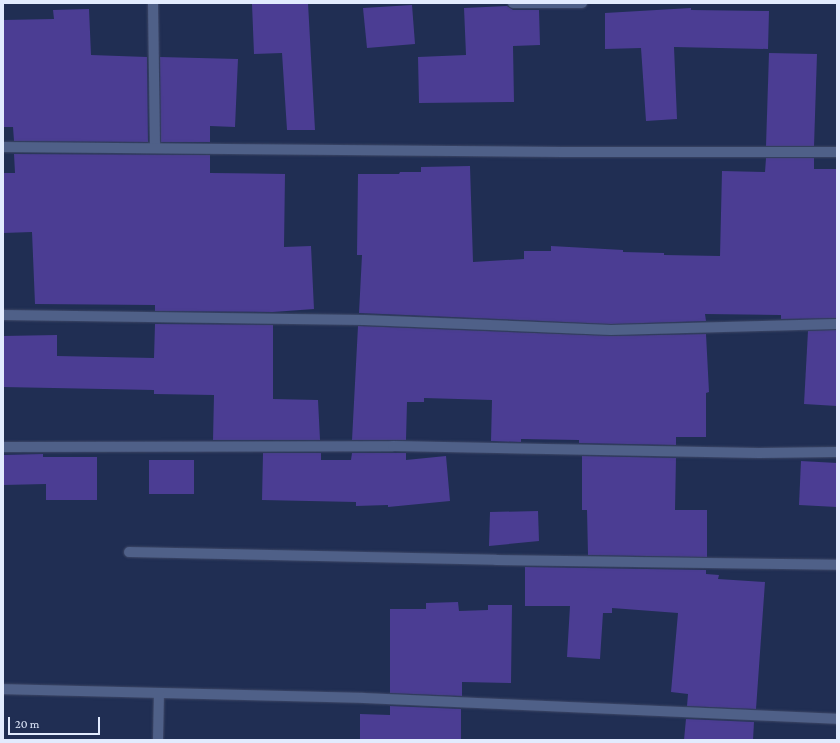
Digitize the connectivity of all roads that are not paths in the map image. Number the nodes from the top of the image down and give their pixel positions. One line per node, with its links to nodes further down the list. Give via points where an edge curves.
1 (153, 3): 5 (street)
2 (513, 3): 3 (street)
3 (582, 3)
4 (3, 147): 5 (street)
5 (155, 148): 6 (street)
6 (837, 152)
7 (3, 315): 8 (street, via 364,320 611,330)
8 (837, 324)
9 (3, 447): 10 (street, via 393,446 758,453)
10 (837, 452)
11 (129, 552): 12 (street)
12 (837, 565)
13 (3, 689): 14 (street)
14 (159, 693): 15 (street, via 379,699); 16 (street)
15 (837, 719)
16 (158, 740)

